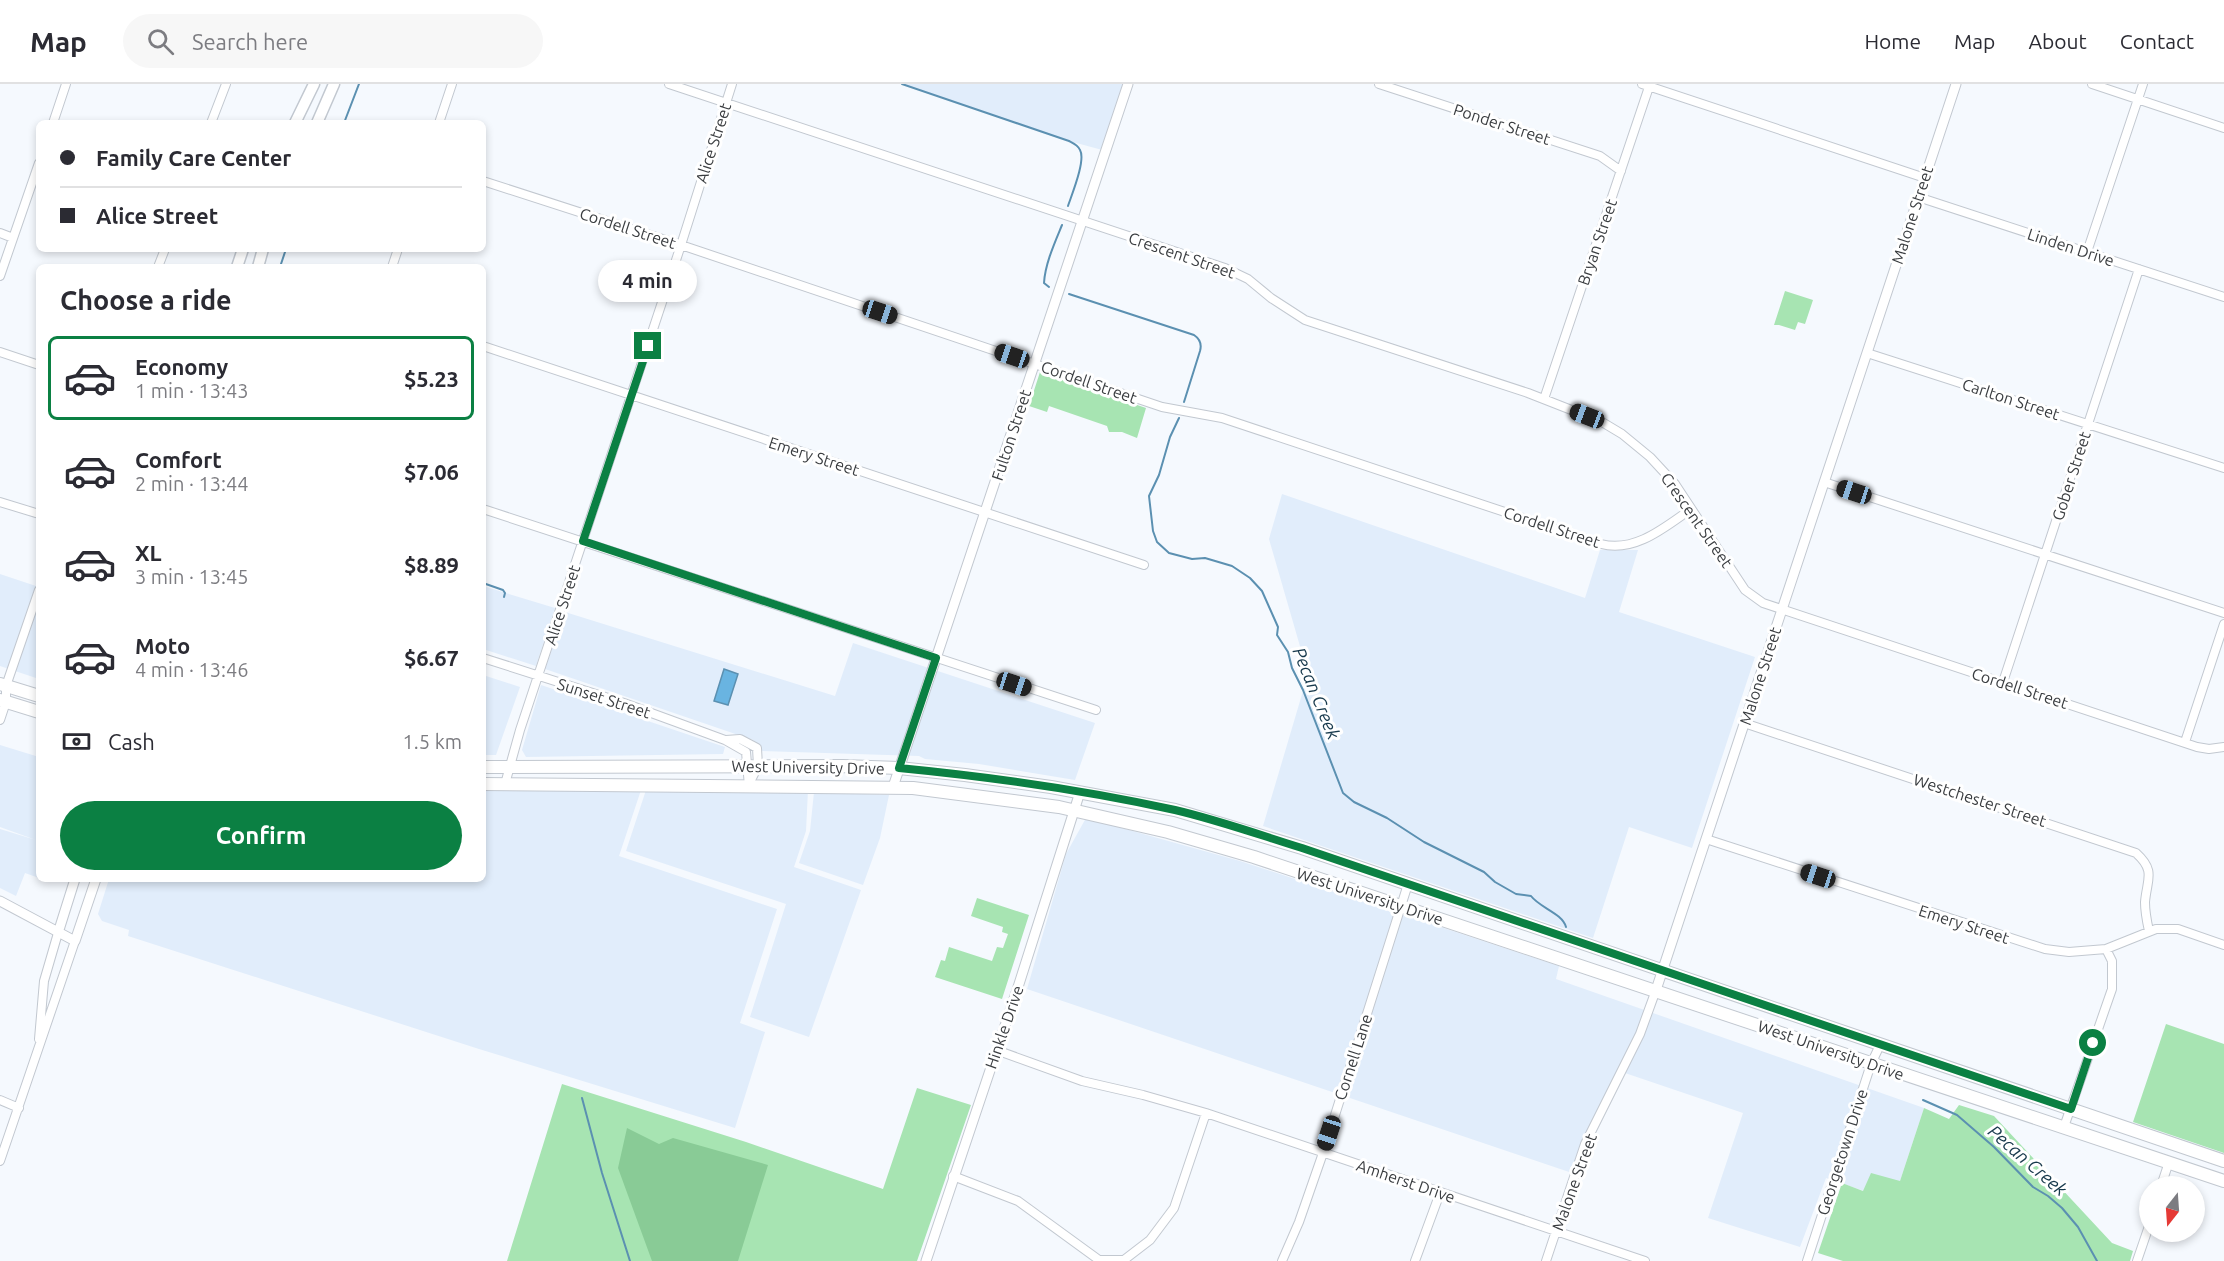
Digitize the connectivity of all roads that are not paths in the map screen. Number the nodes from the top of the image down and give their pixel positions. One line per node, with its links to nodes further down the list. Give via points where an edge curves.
1 (66, 84): 16 (street)
2 (226, 84): 17 (street)
3 (314, 84): 18 (main road)
4 (334, 84): 19 (main road)
5 (452, 84): 20 (street)
6 (669, 84): 15 (street, Crescent Street)
7 (732, 84): 15 (street, Alice Street)
8 (1128, 84): 27 (street, Fulton Street)
9 (1379, 84): 22 (street, Ponder Street, via 1600,156)
10 (1956, 84): 24 (street, Malone Street)
11 (2092, 84): 14 (street)
12 (2143, 84): 14 (street)
13 (1647, 85): 22 (street, Bryan Street); 24 (street)
14 (2138, 99): 21 (street); 31 (street)
15 (726, 103): 27 (street, Crescent Street); 30 (street, Alice Street)
16 (53, 120)
17 (212, 120)
18 (296, 120)
19 (318, 120)
20 (440, 120)
21 (2224, 128)
22 (1621, 171): 41 (street, Bryan Street)
23 (36, 172): 29 (street)
24 (1925, 178): 26 (street, Malone Street)
25 (486, 182): 30 (street, Cordell Street)
26 (1918, 197): 31 (street, Linden Drive); 37 (street, Malone Street)
27 (1083, 220): 39 (street, Fulton Street); 41 (street, Crescent Street, via 1237,273 1305,320)
28 (0, 233): 29 (street)
29 (13, 238): 33 (street)
30 (681, 245): 39 (street, Cordell Street); 40 (street, Alice Street)
31 (2087, 252): 32 (street, Linden Drive)
32 (2139, 269): 34 (street, Linden Drive); 42 (street, Gober Street)
33 (0, 276)
34 (2224, 297)
35 (486, 347): 40 (street, Emery Street)
36 (0, 352): 38 (street)
37 (1867, 352): 42 (street, Carlton Street); 44 (street, Malone Street)
38 (36, 364)
39 (1035, 364): 46 (street, Cordell Street, via 1162,407 1222,418 1609,546 1620,547 1659,532); 49 (street, Fulton Street)
40 (632, 395): 49 (street, Emery Street); 50 (street, Alice Street)
41 (1544, 399): 46 (street, Crescent Street, via 1622,434 1659,466)
42 (2088, 424): 43 (street, Carlton Street); 51 (street, Gober Street)
43 (2224, 468)
44 (1824, 482): 51 (street); 54 (street, Malone Street)
45 (0, 502): 48 (street)
46 (1691, 509): 54 (street, Crescent Street, via 1745,590)
47 (486, 510): 50 (street)
48 (36, 513)
49 (985, 513): 52 (street, Emery Street); 57 (street, Fulton Street)
50 (583, 541): 57 (street); 59 (street, Alice Street)
51 (2045, 555): 55 (street); 60 (street, Gober Street)
52 (1144, 565)
53 (36, 598): 61 (street)
54 (1782, 610): 60 (street, Cordell Street); 67 (street, Malone Street)
55 (2224, 613)
56 (2224, 624): 68 (street)
57 (936, 658): 64 (street); 73 (street, Fulton Street)
58 (486, 659): 59 (street, Sunset Street)
59 (538, 676): 70 (street, Sunset Street, via 725,740 740,739 757,748); 72 (street, Alice Street)
60 (2003, 682): 68 (street, Cordell Street)
61 (3, 685): 62 (main road); 63 (street)
62 (36, 695)
63 (3, 701): 65 (main road); 66 (street)
64 (1096, 710)
65 (36, 711)
66 (0, 720)
67 (1744, 723): 80 (street, Malone Street); 86 (street, Westchester Street, via 2136,853 2149,868 2145,903)
68 (2185, 742): 69 (street, Cordell Street, via 2209,749)
69 (2224, 747)
70 (753, 766): 72 (main road, West University Drive); 73 (main road, West University Drive); 76 (street)
71 (486, 767): 72 (main road, West University Drive)
72 (510, 767): 75 (street, Alice Street)
73 (899, 768): 77 (street, Fulton Street); 78 (main road, West University Drive)
74 (486, 784): 75 (main road, West University Drive)
75 (505, 784): 76 (main road, West University Drive)
76 (749, 786): 77 (main road, West University Drive)
77 (893, 787): 79 (main road, West University Drive)
78 (1080, 792): 79 (street, Hinkle Drive); 83 (main road, West University Drive, via 1197,816)
79 (1074, 810): 85 (main road, West University Drive, via 1254,857); 94 (street, Hinkle Drive)
80 (1706, 839): 90 (street, Emery Street, via 2018,942 2069,952); 91 (street, Malone Street)
81 (74, 882): 87 (street)
82 (95, 882): 88 (street)
83 (1408, 884): 85 (street, Cornell Lane); 91 (main road, West University Drive)
84 (0, 901): 87 (street)
85 (1401, 906): 92 (main road, West University Drive); 102 (street, Cornell Lane)
86 (2149, 931): 89 (street, Emery Street, via 2178,929); 90 (street, Emery Street)
87 (58, 933): 88 (street); 95 (street, via 44,981)
88 (75, 941): 95 (street)
89 (2224, 945)
90 (2106, 949): 99 (street, via 2112,961 2112,989)
91 (1662, 970): 92 (street, Malone Street); 93 (main road, West University Drive)
92 (1656, 990): 96 (main road, West University Drive); 110 (street, Malone Street, via 1640,1034 1585,1144)
93 (1880, 1045): 96 (street, Georgetown Drive); 99 (main road, West University Drive)
94 (996, 1050): 100 (street, Amherst Drive, via 1082,1081); 106 (street, Hinkle Drive)
95 (37, 1052): 98 (street)
96 (1871, 1064): 101 (main road, West University Drive); 117 (street, Georgetown Drive)
97 (0, 1100): 98 (street)
98 (19, 1107): 103 (street)
99 (2071, 1109): 101 (street); 104 (main road, West University Drive)
100 (1206, 1113): 102 (street, Amherst Drive); 106 (street, via 1174,1208 1150,1240 1124,1260 1099,1260 1018,1201)
101 (2064, 1127): 105 (main road, West University Drive)
102 (1323, 1153): 109 (street, Amherst Drive); 113 (street, Cornell Lane)
103 (0, 1161)
104 (2224, 1161)
105 (2169, 1162): 107 (street); 108 (main road, West University Drive)
106 (953, 1176): 112 (street, Hinkle Drive)
107 (2165, 1176)
108 (2224, 1181)
109 (1440, 1192): 110 (street, Amherst Drive); 114 (street)
110 (1556, 1232): 115 (street, Malone Street); 116 (street, Amherst Drive)
111 (2144, 1242): 118 (street)
112 (926, 1261)
113 (1282, 1261)
114 (1415, 1261)
115 (1546, 1261)
116 (1645, 1261)
117 (1806, 1261)
118 (2137, 1261)

